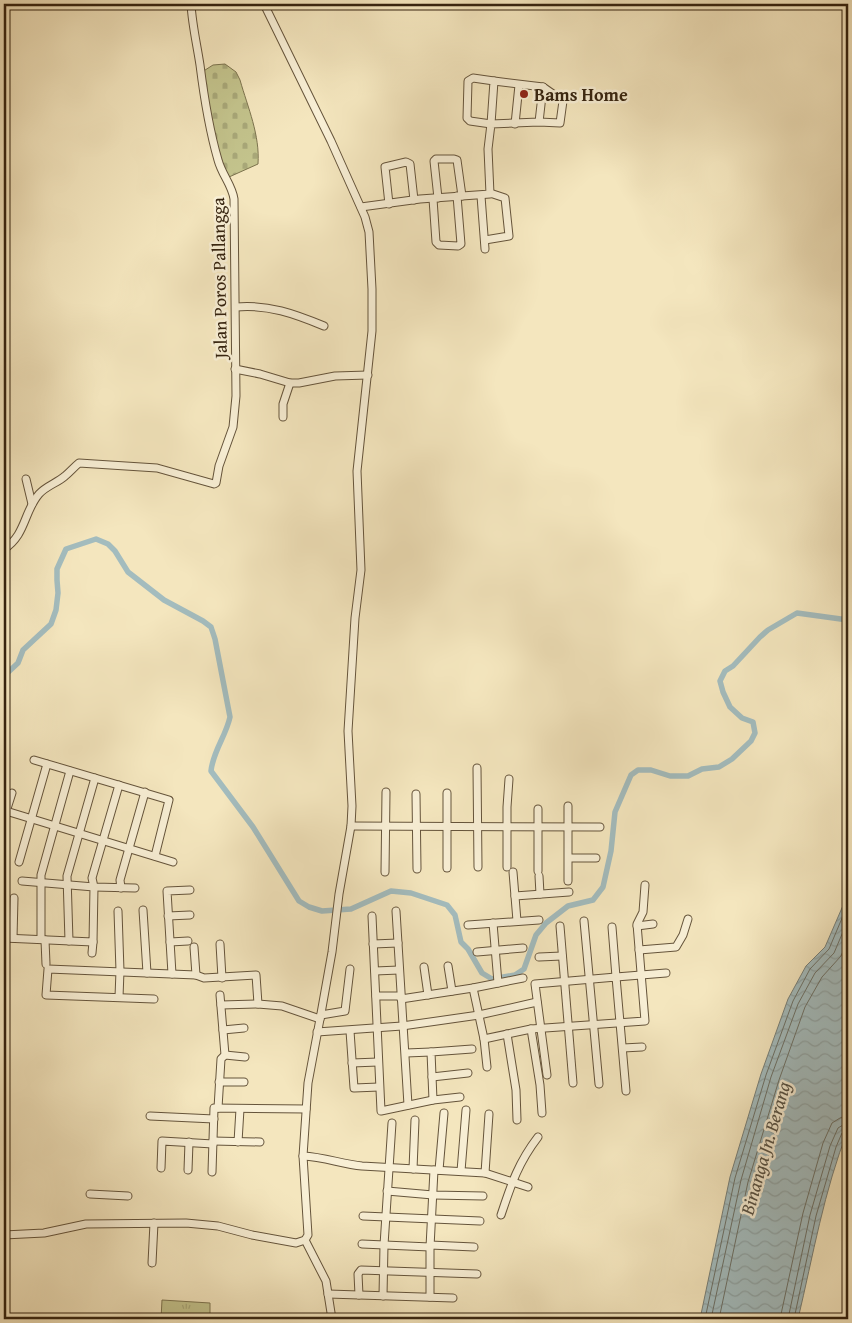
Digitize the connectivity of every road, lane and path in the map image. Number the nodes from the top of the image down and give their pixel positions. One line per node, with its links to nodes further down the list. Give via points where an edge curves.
1 (191, 4): 18 (street, Jalan Poros Pallangga, via 203,91 218,162 233,191)
2 (264, 4): 15 (street)
3 (494, 81): 4 (street); 7 (street); 7 (street, via 473,78 468,81 466,118)
4 (519, 85): 5 (street); 8 (street)
5 (542, 87): 6 (street); 6 (street, via 560,99 563,105 560,122)
6 (540, 122): 8 (street)
7 (491, 124): 8 (street); 9 (street, via 488,149)
8 (515, 124)
9 (490, 193): 11 (street); 16 (street, via 505,198 509,236)
10 (460, 196): 11 (street); 12 (street); 12 (street, via 457,160 436,159); 12 (street, via 461,244 458,246 436,242)
11 (481, 196): 16 (street)
12 (435, 198): 13 (street)
13 (414, 200): 14 (street); 14 (street, via 410,164 406,162 385,167)
14 (389, 204): 15 (street)
15 (361, 207): 21 (street, via 369,232 372,289)
16 (485, 240): 17 (street)
17 (485, 248)
18 (236, 308): 19 (street, via 275,309); 20 (street, Jalan Poros Pallangga)
19 (324, 326)
20 (235, 369): 22 (street); 25 (street, Jalan Poros Pallangga, via 235,410 216,483 149,466 79,463 39,494)
21 (368, 375): 22 (street); 45 (street, via 356,471 361,570 348,736)
22 (290, 383): 23 (street)
23 (283, 417)
24 (26, 479): 25 (street)
25 (32, 504): 26 (street, via 15,540)
26 (4, 549)
27 (34, 760): 28 (street)
28 (47, 764): 30 (street); 42 (street)
29 (477, 768): 49 (street)
30 (70, 771): 31 (street); 44 (street)
31 (96, 778): 33 (street); 53 (street)
32 (509, 779): 43 (street)
33 (119, 785): 34 (street); 54 (street)
34 (145, 792): 55 (street); 56 (street, via 169,800)
35 (386, 792): 46 (street)
36 (12, 793): 41 (street)
37 (447, 793): 48 (street)
38 (416, 794): 47 (street)
39 (568, 806): 51 (street)
40 (538, 809): 50 (street)
41 (5, 814): 42 (street)
42 (32, 818): 44 (street); 59 (street)
43 (508, 825): 49 (street); 50 (street); 76 (street)
44 (54, 826): 53 (street); 67 (street)
45 (351, 826): 46 (street); 142 (street)
46 (386, 826): 47 (street); 64 (street)
47 (416, 826): 48 (street); 63 (street)
48 (447, 826): 49 (street); 62 (street)
49 (478, 826): 61 (street)
50 (538, 826): 51 (street); 75 (street)
51 (568, 826): 52 (street); 57 (street)
52 (600, 827)
53 (80, 833): 54 (street); 68 (street, via 67,876)
54 (103, 840): 55 (street); 70 (street, via 92,878)
55 (129, 848): 56 (street); 71 (street)
56 (155, 856): 60 (street)
57 (569, 858): 58 (street); 66 (street)
58 (596, 858)
59 (19, 862)
60 (173, 862)
61 (478, 867)
62 (447, 868)
63 (417, 870)
64 (385, 872)
65 (22, 881): 67 (street)
66 (568, 881)
67 (42, 882): 68 (street); 96 (street)
68 (68, 885): 70 (street); 97 (street)
69 (645, 885): 92 (street, via 644,912)
70 (94, 887): 71 (street); 99 (street)
71 (120, 888): 72 (street)
72 (135, 888)
73 (190, 890): 82 (street, via 167,891)
74 (569, 892): 75 (street)
75 (540, 894): 76 (street)
76 (515, 896): 86 (street)
77 (14, 898): 95 (street)
78 (143, 910): 119 (street)
79 (118, 911): 117 (street)
80 (396, 911): 101 (street)
81 (190, 914): 82 (street)
82 (168, 916): 100 (street)
83 (372, 916): 103 (street)
84 (688, 919): 107 (street, via 676,947)
85 (539, 920): 86 (street)
86 (517, 921): 88 (street)
87 (584, 921): 127 (street)
88 (493, 923): 90 (street); 106 (street)
89 (653, 924): 92 (street)
90 (468, 925)
91 (560, 926): 110 (street)
92 (637, 926): 107 (street)
93 (612, 927): 124 (street)
94 (4, 938): 95 (street)
95 (13, 938): 96 (street)
96 (43, 940): 97 (street); 112 (street)
97 (69, 941): 99 (street)
98 (188, 941): 100 (street)
99 (92, 942): 109 (street)
100 (170, 942): 121 (street)
101 (398, 943): 103 (street); 116 (street)
102 (220, 944): 125 (street)
103 (373, 944): 118 (street)
104 (194, 947): 122 (street)
105 (522, 948): 106 (street)
106 (495, 950): 108 (street); 128 (street)
107 (639, 950): 123 (street)
108 (477, 952)
109 (92, 953)
110 (562, 956): 111 (street); 129 (street)
111 (539, 958)
112 (46, 964)
113 (448, 966): 131 (street)
114 (424, 967): 133 (street)
115 (350, 969): 142 (street, via 345,1010)
116 (399, 970): 118 (street); 136 (street)
117 (120, 971): 119 (street); 135 (street); 135 (street, via 48,969 46,994)
118 (375, 971): 134 (street)
119 (147, 972): 121 (street)
120 (666, 973): 123 (street)
121 (172, 974): 122 (street)
122 (196, 975): 125 (street)
123 (641, 975): 124 (street); 143 (street, via 645,1020)
124 (616, 977): 127 (street); 143 (street)
125 (222, 978): 139 (street, via 256,976)
126 (523, 978): 128 (street)
127 (590, 979): 129 (street); 144 (street)
128 (498, 980): 130 (street)
129 (565, 981): 138 (street, via 535,984); 146 (street)
130 (473, 988): 131 (street); 141 (street)
131 (452, 991): 133 (street)
132 (220, 995): 140 (street)
133 (428, 995): 136 (street)
134 (376, 996): 136 (street); 148 (street)
135 (120, 997): 137 (street)
136 (401, 998): 145 (street)
137 (154, 999)
138 (533, 1002): 141 (street); 149 (street)
139 (258, 1004): 140 (street); 142 (street, via 282,1006)
140 (221, 1005): 150 (street)
141 (479, 1015): 145 (street); 154 (street)
142 (320, 1017): 152 (street)
143 (620, 1022): 144 (street); 156 (street)
144 (594, 1025): 146 (street); 171 (street)
145 (402, 1026): 148 (street); 159 (street)
146 (568, 1026): 149 (street); 170 (street)
147 (244, 1028): 150 (street)
148 (376, 1028): 151 (street); 162 (street)
149 (536, 1029): 153 (street); 166 (street); 182 (street)
150 (223, 1030): 160 (street)
151 (350, 1031): 152 (street); 163 (street)
152 (318, 1032): 179 (street)
153 (507, 1034): 154 (street); 187 (street)
154 (484, 1039): 164 (street)
155 (642, 1047): 156 (street)
156 (622, 1048): 173 (street)
157 (472, 1050): 158 (street)
158 (431, 1052): 159 (street); 167 (street)
159 (406, 1053): 176 (street)
160 (225, 1055): 161 (street); 168 (street)
161 (245, 1057)
162 (378, 1062): 163 (street); 172 (street)
163 (352, 1063): 172 (street, via 354,1088)
164 (487, 1066)
165 (468, 1073): 167 (street)
166 (547, 1075)
167 (432, 1077): 175 (street)
168 (219, 1082): 169 (street); 177 (street)
169 (244, 1082)
170 (574, 1083)
171 (599, 1084)
172 (380, 1087): 176 (street, via 381,1111)
173 (626, 1091)
174 (460, 1097): 175 (street)
175 (434, 1100): 176 (street)
176 (408, 1105)
177 (218, 1108): 178 (street); 185 (street, via 214,1108)
178 (240, 1109): 179 (street); 192 (street)
179 (306, 1109): 194 (street)
180 (466, 1110): 200 (street)
181 (444, 1113): 199 (street)
182 (542, 1113)
183 (490, 1114): 202 (street)
184 (150, 1116): 185 (street)
185 (214, 1119): 191 (street)
186 (415, 1120): 197 (street)
187 (517, 1120)
188 (392, 1123): 196 (street)
189 (538, 1138): 203 (street, via 525,1154)
190 (188, 1142): 191 (street); 195 (street, via 162,1141); 198 (street)
191 (213, 1142): 192 (street); 201 (street)
192 (238, 1142): 193 (street)
193 (260, 1142)
194 (303, 1156): 196 (street); 217 (street, via 308,1229)
195 (161, 1168)
196 (389, 1168): 197 (street); 205 (street)
197 (412, 1169): 199 (street)
198 (188, 1170)
199 (436, 1170): 200 (street); 207 (street)
200 (461, 1171): 202 (street)
201 (212, 1172)
202 (485, 1173): 203 (street)
203 (512, 1182): 204 (street); 210 (street)
204 (528, 1187)
205 (387, 1191): 207 (street); 212 (street)
206 (90, 1194): 208 (street)
207 (433, 1195): 209 (street); 213 (street)
208 (128, 1196)
209 (483, 1196)
210 (500, 1215)
211 (363, 1216): 212 (street)
212 (386, 1218): 213 (street); 219 (street)
213 (432, 1220): 214 (street); 220 (street)
214 (480, 1221)
215 (154, 1223): 216 (street, via 86,1224 44,1233); 217 (street, via 194,1223 296,1242); 222 (street)
216 (4, 1235)
217 (305, 1240): 226 (street, via 326,1280)
218 (362, 1244): 219 (street)
219 (384, 1245): 220 (street); 223 (street)
220 (430, 1246): 221 (street); 224 (street)
221 (474, 1247)
222 (152, 1263)
223 (383, 1270): 224 (street); 227 (street, via 360,1271); 228 (street)
224 (431, 1272): 225 (street); 229 (street)
225 (476, 1274)
226 (328, 1294): 227 (street); 231 (street)
227 (359, 1295): 228 (street)
228 (383, 1296): 229 (street)
229 (430, 1297): 230 (street)
230 (453, 1298)
231 (332, 1319)

